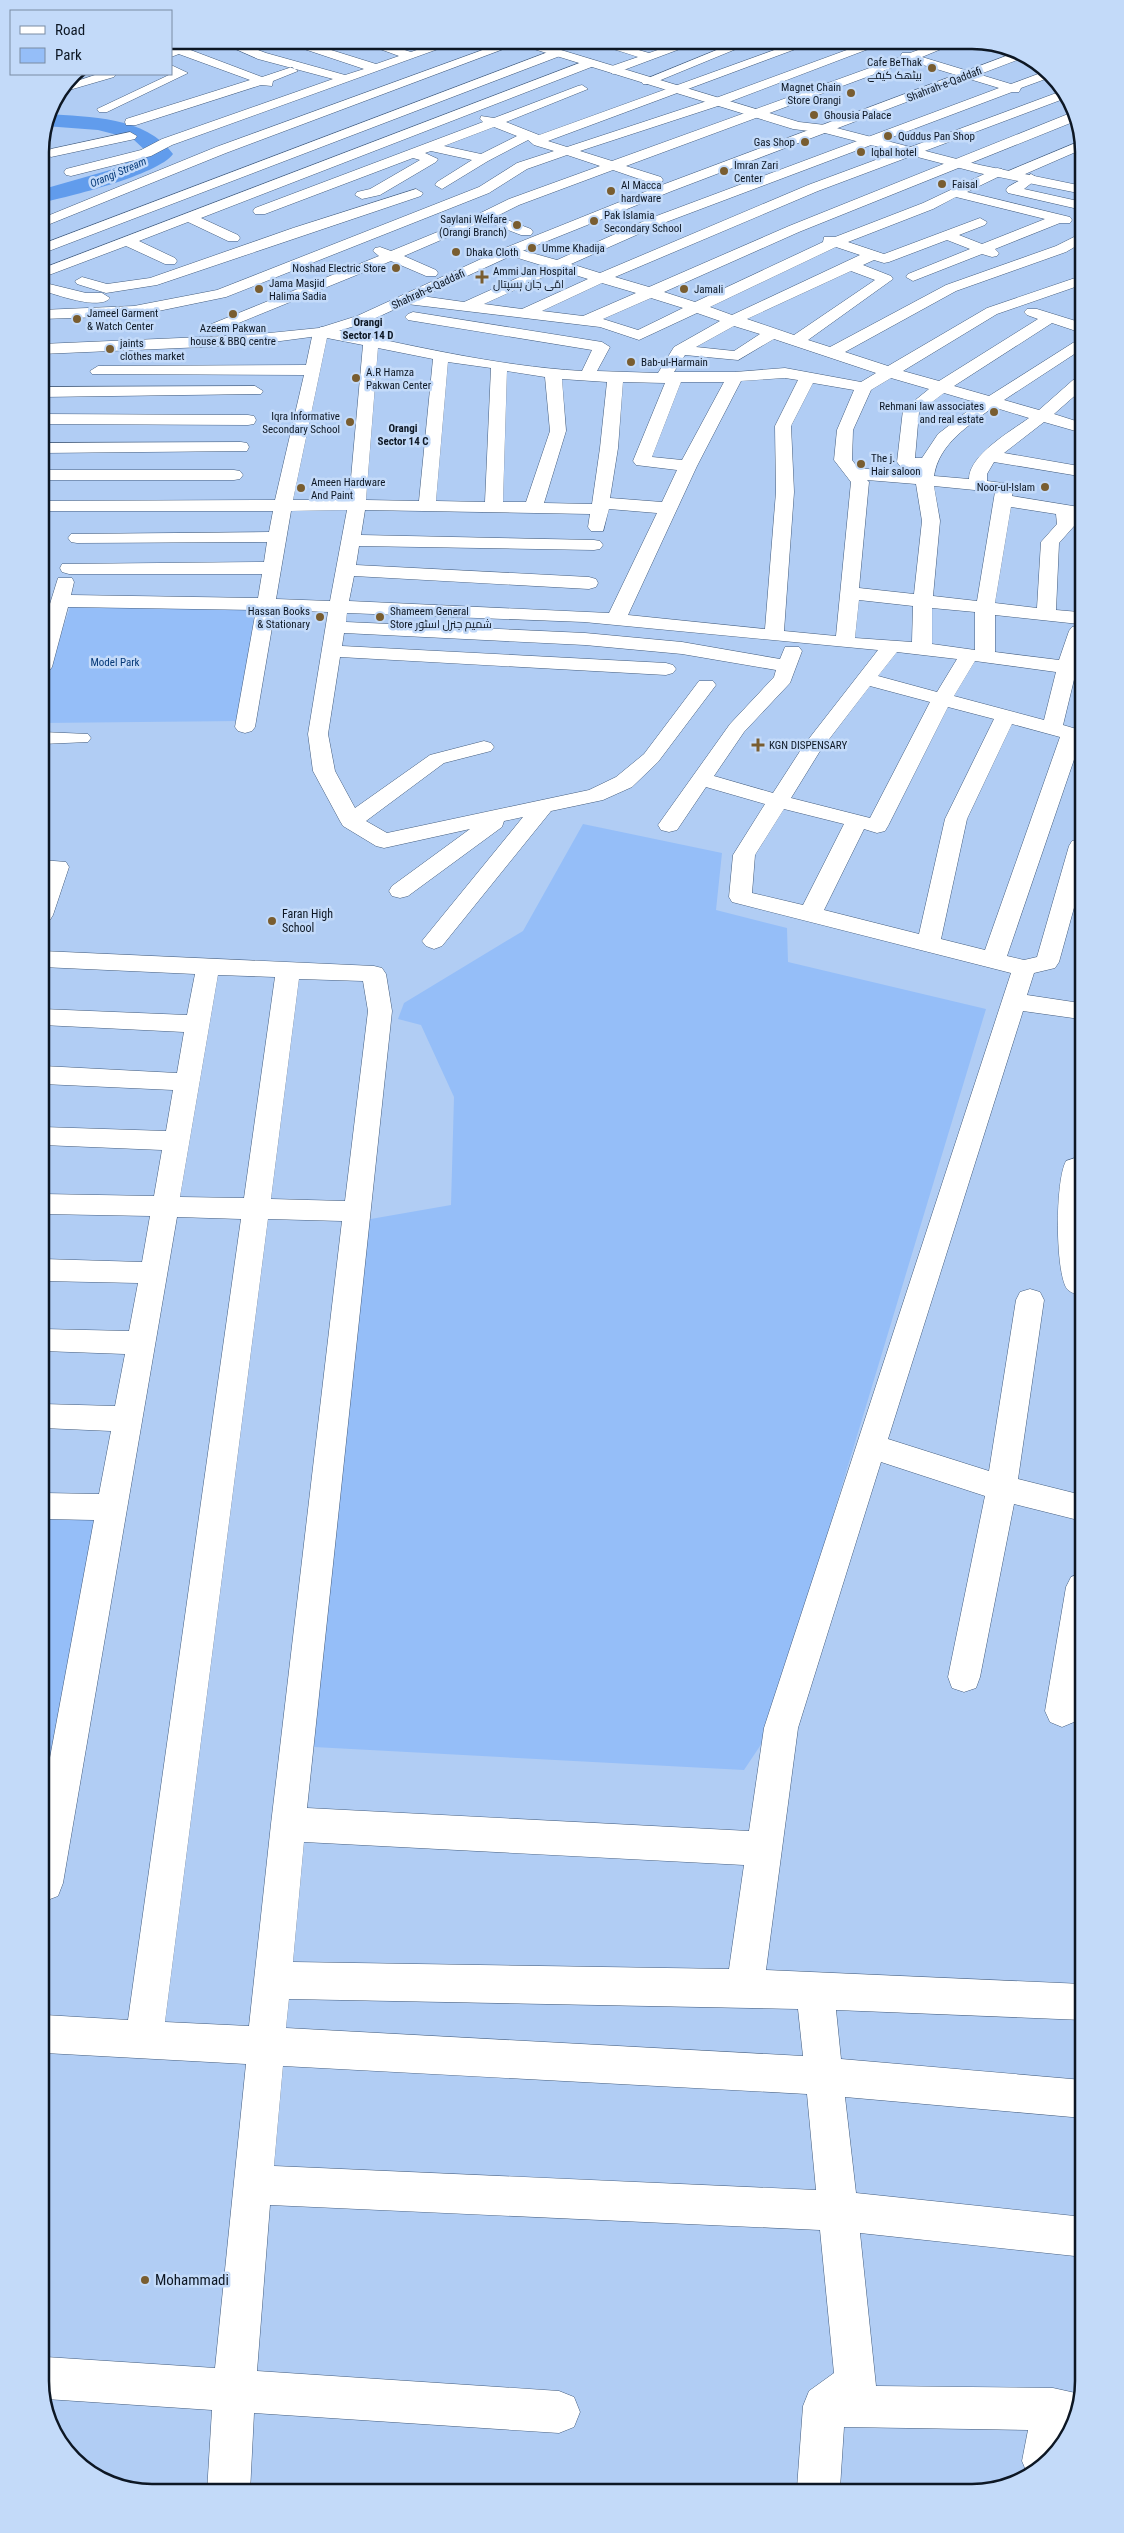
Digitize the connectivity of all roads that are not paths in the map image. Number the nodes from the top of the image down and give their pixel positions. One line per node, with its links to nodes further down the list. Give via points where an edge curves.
1 (244, 49): 32 (street)
2 (315, 49): 22 (street)
3 (389, 49): 17 (street)
4 (427, 49): 17 (street)
5 (495, 49): 36 (street)
6 (543, 49): 15 (street)
7 (620, 49): 20 (street)
8 (674, 49): 20 (street)
9 (729, 49): 34 (street)
10 (790, 49): 39 (street)
11 (862, 49): 46 (street)
12 (881, 49): 18 (street)
13 (932, 49): 18 (street)
14 (176, 52): 33 (street)
15 (556, 53): 21 (street); 44 (street)
16 (1002, 53): 25 (street, Shahrah-e-Qaddafi)
17 (411, 56): 22 (street)
18 (910, 57): 25 (street); 51 (street)
19 (1014, 57): 29 (street, Shahrah-e-Qaddafi)
20 (650, 58): 24 (street)
21 (590, 63): 24 (street); 31 (street)
22 (375, 68): 27 (street)
23 (172, 70): 40 (street, via 182,73)
24 (613, 70): 34 (street)
25 (954, 70): 29 (street); 57 (street, Shahrah-e-Qaddafi)
26 (292, 71): 33 (street)
27 (360, 73): 32 (street); 36 (street)
28 (107, 75): 35 (street)
29 (968, 75): 37 (street); 58 (street, Shahrah-e-Qaddafi)
30 (1042, 76): 37 (street)
31 (553, 77): 38 (street); 50 (street)
32 (344, 79): 41 (street)
33 (262, 81): 41 (street); 47 (street)
34 (647, 81): 39 (street)
35 (72, 86)
36 (394, 86): 44 (street); 88 (street)
37 (1010, 88): 43 (street); 62 (street)
38 (582, 89): 42 (street); 55 (street)
39 (678, 90): 46 (street); 48 (street)
40 (139, 92): 47 (street); 49 (street)
41 (299, 95): 75 (street, via 167,142 146,153)
42 (597, 95)
43 (1058, 97): 67 (street)
44 (432, 100): 50 (street); 56 (street)
45 (613, 101): 48 (street)
46 (717, 102): 51 (street); 66 (street)
47 (180, 108): 52 (street); 54 (street)
48 (628, 108): 60 (street)
49 (103, 109)
50 (463, 111): 55 (street); 59 (street)
51 (755, 113): 57 (street); 74 (street)
52 (209, 118)
53 (1070, 118): 73 (street)
54 (131, 122)
55 (494, 122): 60 (street); 63 (street)
56 (362, 126): 59 (street); 96 (street)
57 (798, 126): 58 (street); 79 (street, Shahrah-e-Qaddafi)
58 (825, 129): 62 (street); 82 (street, Shahrah-e-Qaddafi)
59 (396, 137): 63 (street); 85 (street)
60 (533, 137): 66 (street); 71 (street)
61 (134, 139): 69 (street)
62 (871, 139): 67 (street); 91 (street)
63 (430, 147): 68 (street); 71 (street)
64 (1075, 147): 70 (street)
65 (49, 151): 69 (street)
66 (567, 151): 74 (street); 111 (street, via 522,166 484,190)
67 (910, 151): 73 (street); 99 (street)
68 (412, 153): 83 (street); 89 (street, via 431,159 376,192)
69 (54, 156): 75 (street)
70 (1053, 157): 72 (street); 77 (street)
71 (484, 158): 81 (street)
72 (1075, 161)
73 (958, 164): 76 (street); 107 (street)
74 (613, 166): 79 (street); 100 (street)
75 (71, 172): 80 (street)
76 (997, 172): 77 (street); 86 (street)
77 (1011, 175): 78 (street)
78 (1031, 178): 84 (street); 93 (street, via 1013,190)
79 (656, 180): 108 (street, Shahrah-e-Qaddafi)
80 (82, 182)
81 (442, 185)
82 (672, 186): 91 (street); 120 (street, Shahrah-e-Qaddafi)
83 (323, 187): 89 (street); 92 (street)
84 (1075, 188)
85 (251, 193): 92 (street); 94 (street)
86 (955, 193): 102 (street); 114 (street)
87 (416, 194): 98 (street)
88 (104, 197): 96 (street); 103 (street)
89 (341, 199): 98 (street)
90 (430, 199): 104 (street)
91 (712, 200): 99 (street); 125 (street)
92 (278, 204): 95 (street); 110 (street)
93 (1075, 204)
94 (216, 206): 97 (street); 101 (street)
95 (293, 211)
96 (140, 212): 117 (street)
97 (232, 213)
98 (355, 213): 104 (street); 131 (street)
99 (751, 214): 107 (street); 135 (street)
100 (484, 216): 108 (street); 123 (street)
101 (188, 217): 110 (street); 113 (street)
102 (1058, 219): 106 (street); 118 (street)
103 (49, 220)
104 (371, 220): 116 (street)
105 (980, 222): 109 (street)
106 (1075, 223)
107 (794, 229): 114 (street); 140 (street)
108 (526, 232): 132 (street, Shahrah-e-Qaddafi)
109 (947, 235): 118 (street); 119 (street)
110 (233, 238): 115 (street)
111 (354, 240): 123 (street); 142 (street)
112 (1075, 240): 127 (street, via 1060,249)
113 (126, 241): 124 (street); 129 (street)
114 (835, 242): 121 (street); 148 (street)
115 (217, 244)
116 (302, 246)
117 (49, 247)
118 (982, 249): 126 (street); 127 (street)
119 (908, 250): 121 (street, via 884,259); 126 (street)
120 (510, 252): 125 (street); 141 (street, Shahrah-e-Qaddafi)
121 (873, 255): 128 (street)
122 (185, 256): 124 (street)
123 (391, 256): 132 (street); 145 (street)
124 (170, 261): 133 (street)
125 (555, 264): 135 (street); 144 (street)
126 (943, 264): 134 (street); 136 (street)
127 (1017, 264): 136 (street); 138 (street)
128 (849, 265): 152 (street); 160 (street, via 886,279)
129 (49, 271)
130 (49, 273): 131 (street, via 106,289 134,286)
131 (184, 273): 137 (street)
132 (430, 273): 141 (street, Shahrah-e-Qaddafi)
133 (114, 277)
134 (913, 277)
135 (600, 278): 140 (street); 149 (street)
136 (976, 279): 165 (street, via 952,288)
137 (201, 282): 139 (street, via 149,295 114,299 86,298); 142 (street)
138 (1073, 283): 143 (street)
139 (49, 288)
140 (649, 292): 148 (street); 154 (street)
141 (402, 293): 144 (street); 147 (street, Shahrah-e-Qaddafi)
142 (221, 294): 145 (street); 150 (street, via 134,310)
143 (1009, 305): 153 (street); 171 (street, via 992,311)
144 (467, 306): 149 (street)
145 (262, 308): 156 (street)
146 (347, 308): 156 (street, via 302,323)
147 (385, 308): 157 (street, Shahrah-e-Qaddafi); 173 (street, via 414,318 602,347)
148 (696, 309): 152 (street); 154 (street, via 639,335)
149 (525, 313): 154 (street)
150 (49, 314)
151 (1075, 316): 153 (street)
152 (731, 320): 158 (street); 164 (street)
153 (1056, 320): 155 (street); 179 (street)
154 (585, 321)
155 (1075, 326)
156 (214, 328): 159 (street)
157 (321, 332): 161 (street); 163 (street, Shahrah-e-Qaddafi, via 250,340); 169 (street)
158 (771, 334): 160 (street); 164 (street, via 738,355)
159 (49, 336)
160 (795, 342): 165 (street)
161 (371, 344): 166 (street); 200 (street)
162 (1075, 347): 183 (street)
163 (49, 349)
164 (680, 350): 175 (street)
165 (831, 353): 171 (street)
166 (441, 356): 167 (street); 201 (street)
167 (499, 365): 172 (street); 205 (street)
168 (260, 370): 169 (street); 170 (street); 181 (street)
169 (312, 370): 199 (street)
170 (98, 371)
171 (889, 372): 178 (street); 179 (street)
172 (552, 373): 173 (street); 206 (street, via 558,431)
173 (588, 376): 174 (street)
174 (616, 377): 175 (street); 207 (street, via 610,448)
175 (669, 377): 176 (street); 191 (street, via 642,461)
176 (735, 377): 177 (street, via 785,373); 191 (street)
177 (808, 377): 178 (street); 229 (street, via 783,426 785,492)
178 (864, 387): 194 (street, via 846,430 843,460)
179 (941, 387): 183 (street); 193 (street, via 911,410 906,462)
180 (1075, 387): 184 (street)
181 (254, 391): 182 (street); 186 (street)
182 (49, 392)
183 (990, 402): 184 (street); 193 (street, via 944,438)
184 (1042, 416): 187 (street); 190 (street)
185 (49, 419): 186 (street)
186 (248, 420): 188 (street)
187 (1075, 425)
188 (241, 447): 189 (street); 196 (street)
189 (49, 448)
190 (990, 456): 192 (street); 197 (street, via 978,474)
191 (688, 466): 208 (street)
192 (1075, 470)
193 (925, 472): 194 (street); 197 (street); 220 (street, via 931,521)
194 (853, 473): 218 (street, via 860,482)
195 (49, 475): 196 (street)
196 (234, 475): 204 (street)
197 (978, 485): 198 (street, via 1005,488)
198 (1003, 500): 209 (street); 223 (street)
199 (283, 505): 200 (street); 204 (street); 210 (street)
200 (357, 505): 201 (street); 212 (street)
201 (427, 505): 205 (street)
202 (49, 506): 203 (street)
203 (86, 506): 204 (street); 211 (street)
204 (227, 506)
205 (494, 506): 206 (street)
206 (534, 506): 207 (street)
207 (600, 506): 208 (street); 213 (street)
208 (668, 508): 227 (street)
209 (1071, 510): 224 (street, via 1066,525 1050,542)
210 (277, 537): 211 (street); 215 (street)
211 (77, 538): 214 (street)
212 (351, 540): 213 (street); 216 (street)
213 (594, 545): 217 (street)
214 (69, 568): 215 (street); 219 (street)
215 (272, 568): 221 (street)
216 (346, 570): 217 (street); 222 (street)
217 (589, 583): 225 (street)
218 (850, 593): 220 (street); 232 (street)
219 (60, 600): 221 (street); 231 (street)
220 (924, 601): 223 (street); 235 (street)
221 (266, 604): 222 (street); 245 (street)
222 (340, 606): 225 (street); 228 (street)
223 (985, 608): 224 (street); 237 (street)
224 (1046, 614): 226 (street)
225 (584, 616): 227 (street)
226 (1075, 618)
227 (616, 619): 229 (street)
228 (336, 627): 236 (street); 238 (street, via 585,639 682,648)
229 (774, 636): 230 (street)
230 (797, 638): 232 (street); 238 (street)
231 (49, 641)
232 (845, 643): 234 (street)
233 (1075, 643): 239 (street)
234 (892, 645): 235 (street); 241 (street)
235 (922, 649): 237 (street)
236 (331, 651): 240 (street); 254 (street, via 318,734 324,772)
237 (977, 656): 239 (street); 243 (street)
238 (787, 666): 250 (street, via 783,679 737,728)
239 (1067, 667): 246 (street)
240 (666, 669)
241 (865, 679): 243 (street); 251 (street, via 811,749)
242 (706, 685): 252 (street, via 651,758 624,782 595,794)
243 (941, 701): 244 (street); 255 (street, via 877,826)
244 (1005, 717): 246 (street); 263 (street, via 956,819)
245 (245, 727)
246 (1068, 733): 265 (street)
247 (49, 738): 248 (street)
248 (81, 738)
249 (484, 747): 254 (street, via 436,759)
250 (701, 779): 251 (street); 256 (street)
251 (778, 801): 255 (street); 261 (street, via 744,854 740,897)
252 (544, 806): 253 (street); 262 (street)
253 (504, 815): 254 (street, via 384,840); 259 (street)
254 (351, 821)
255 (857, 821): 261 (street)
256 (669, 825)
257 (1075, 864): 267 (street, via 1047,962)
258 (49, 867): 260 (street, via 58,867)
259 (400, 891)
260 (49, 894)
261 (810, 915): 263 (street)
262 (434, 941)
263 (928, 944): 265 (street)
264 (49, 959): 266 (street)
265 (994, 961): 267 (street)
266 (208, 966): 268 (street); 272 (street)
267 (1024, 968): 269 (street)
268 (288, 970): 279 (street); 281 (street, via 374,974 380,1012)
269 (1014, 1001): 270 (street); 290 (street)
270 (1075, 1010)
271 (49, 1017): 272 (street)
272 (197, 1024): 274 (street)
273 (49, 1075): 274 (street)
274 (187, 1082): 276 (street)
275 (49, 1136): 276 (street)
276 (176, 1141): 280 (street)
277 (1075, 1168): 282 (street, via 1070,1212)
278 (49, 1204): 280 (street)
279 (258, 1207): 280 (street); 281 (street); 307 (street)
280 (164, 1208): 284 (street)
281 (356, 1211): 299 (street)
282 (1075, 1261)
283 (49, 1270): 284 (street)
284 (153, 1272): 287 (street)
285 (1030, 1300): 291 (street)
286 (49, 1340): 287 (street)
287 (140, 1344): 289 (street)
288 (49, 1416): 289 (street)
289 (127, 1420): 294 (street)
290 (871, 1446): 291 (street); 301 (street, via 781,1728)
291 (1002, 1488): 293 (street); 296 (street)
292 (49, 1506): 294 (street)
293 (1075, 1506)
294 (111, 1507): 298 (street)
295 (1075, 1630): 297 (street)
296 (964, 1677)
297 (1062, 1711)
298 (53, 1788): 300 (street)
299 (288, 1824): 301 (street); 302 (street)
300 (49, 1836)
301 (764, 1849): 303 (street)
302 (273, 1980): 303 (street); 308 (street)
303 (745, 1988): 304 (street)
304 (815, 1991): 305 (street); 309 (street)
305 (1075, 2002)
306 (49, 2034): 307 (street)
307 (144, 2040): 308 (street)
308 (266, 2047): 309 (street); 311 (street)
309 (824, 2076): 310 (street); 312 (street)
310 (1075, 2098)
311 (253, 2185): 312 (street); 315 (street)
312 (838, 2211): 313 (street); 316 (street, via 856,2383)
313 (1075, 2236)
314 (49, 2378): 315 (street)
315 (234, 2392): 318 (street); 320 (street)
316 (824, 2406): 317 (street); 321 (street)
317 (1064, 2411): 319 (street)
318 (559, 2412)
319 (1047, 2452)
320 (228, 2484)
321 (818, 2484)

